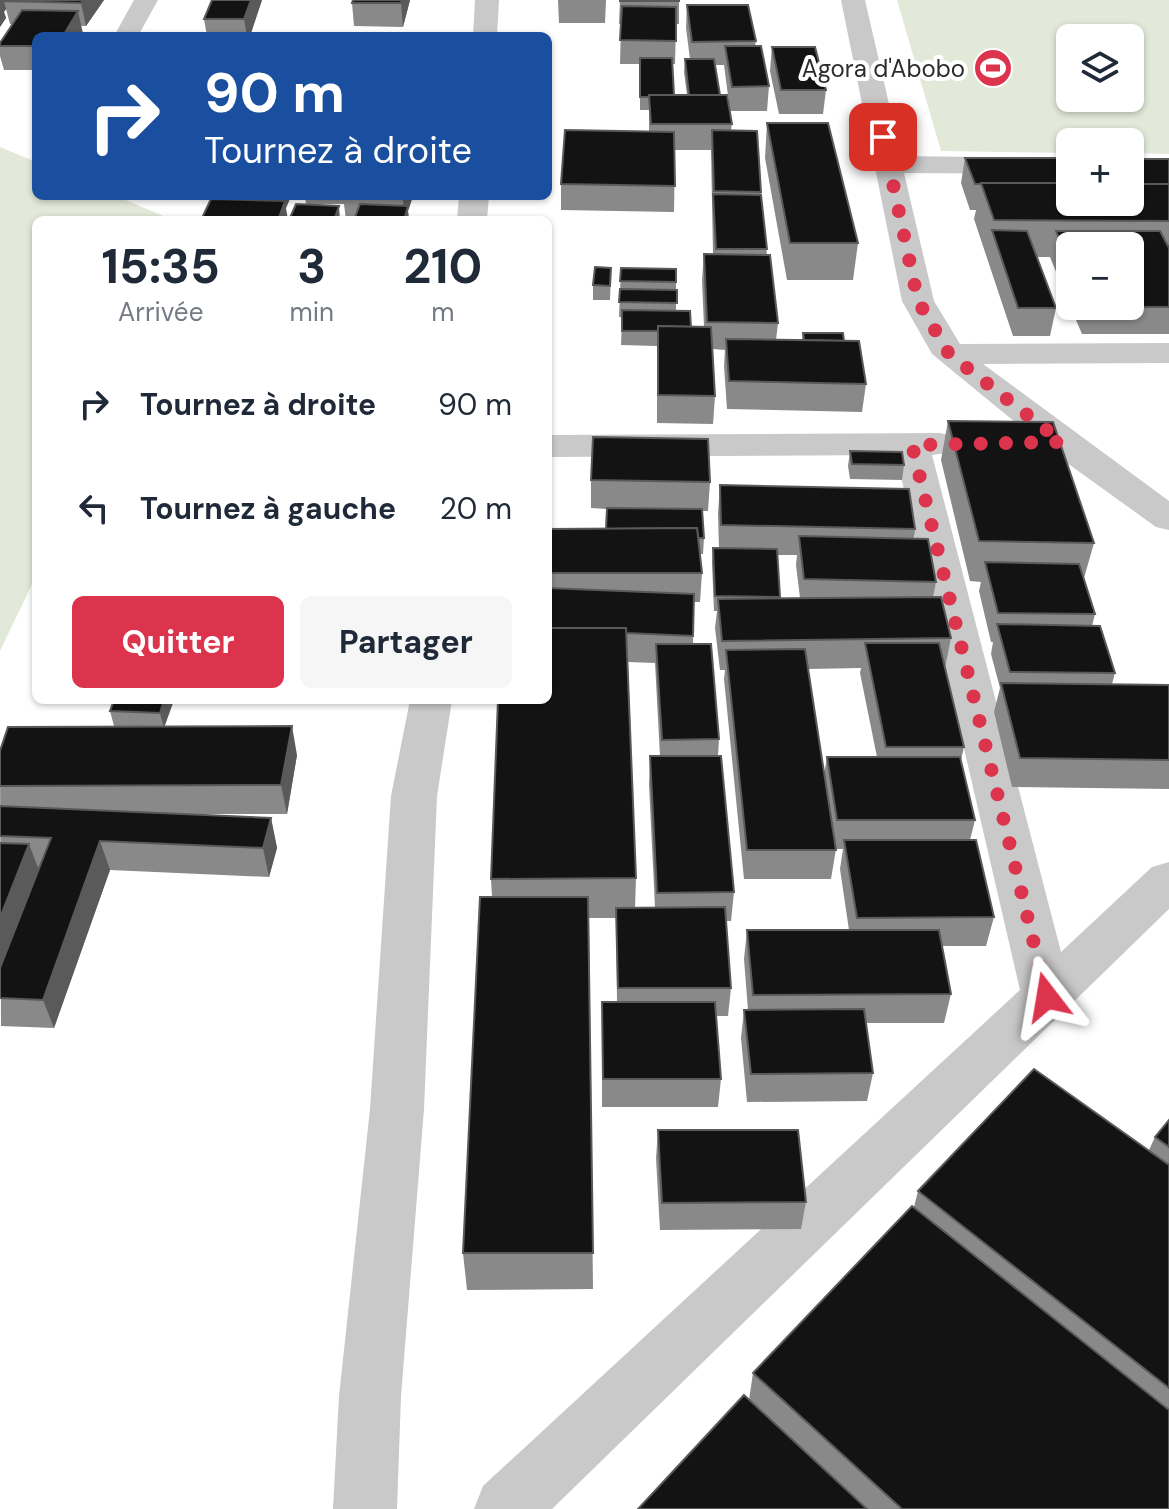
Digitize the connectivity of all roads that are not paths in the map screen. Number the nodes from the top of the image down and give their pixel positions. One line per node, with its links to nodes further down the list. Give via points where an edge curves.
1 (146, 0): 4 (street)
2 (487, 0): 5 (street)
3 (853, 0): 6 (street)
4 (128, 32)
5 (485, 32)
6 (889, 164): 7 (street); 9 (street, via 918,301)
7 (1056, 166)
8 (1169, 353): 9 (street)
9 (949, 354): 10 (street)
10 (1062, 442): 11 (street); 13 (street)
11 (912, 445): 12 (street); 16 (street)
12 (552, 446)
13 (1169, 519)
14 (430, 704): 17 (street, via 414,796 397,1109 370,1396)
15 (1169, 880): 16 (street)
16 (1047, 997): 18 (street)
17 (365, 1509)
18 (506, 1509)

